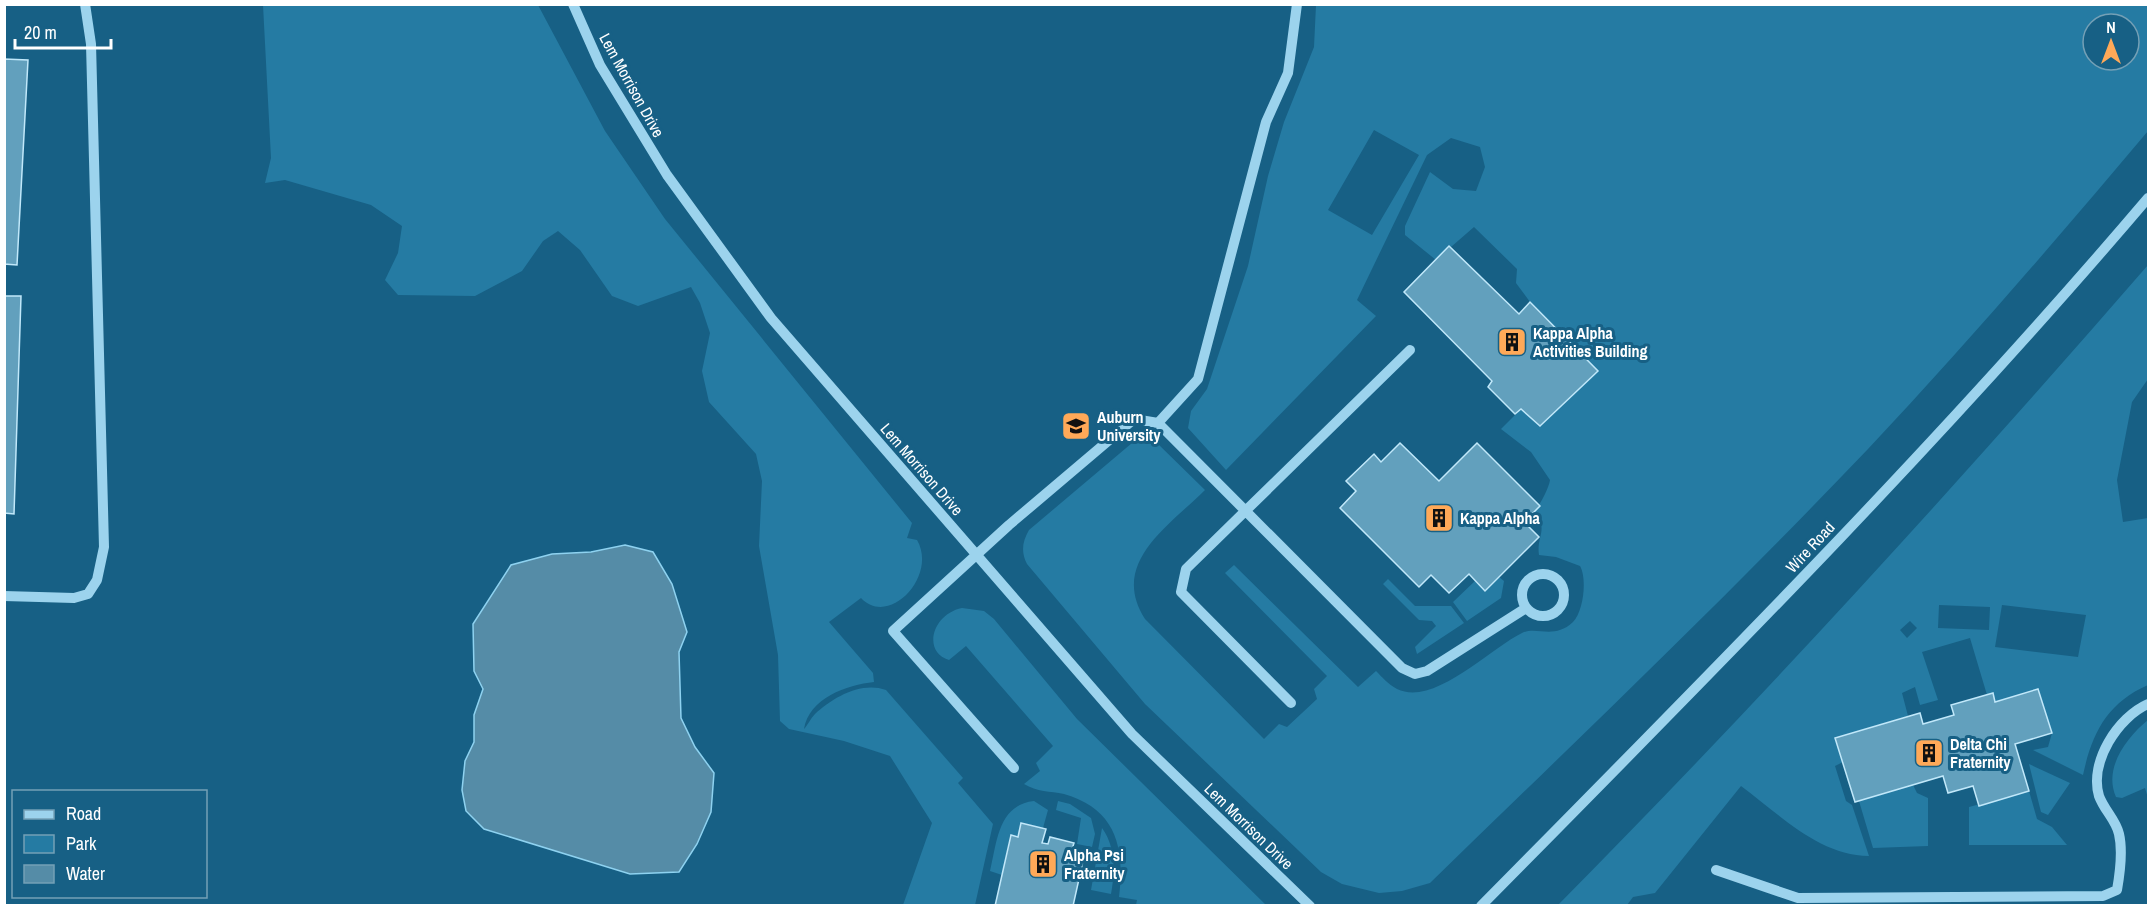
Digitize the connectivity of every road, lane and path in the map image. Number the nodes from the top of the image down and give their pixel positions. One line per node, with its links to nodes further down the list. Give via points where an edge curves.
1 (85, 4): 9 (street, via 91,44 104,548 97,580 88,594 74,598)
2 (573, 4): 8 (street, Lem Morrison Drive, via 600,65 667,174 771,318)
3 (1297, 4): 6 (street, via 1288,73 1266,122 1198,379)
4 (2148, 198): 16 (street, Wire Road, via 2060,302 1780,601)
5 (1410, 350): 7 (street)
6 (1158, 423): 7 (street); 8 (street, via 1134,419)
7 (1246, 509): 10 (street, via 1402,668 1414,674 1427,671); 11 (street, via 1186,569 1181,592)
8 (977, 555): 13 (street, via 893,630); 15 (street, Lem Morrison Drive, via 1132,734)
9 (4, 596)
10 (1526, 608)
11 (1291, 703)
12 (2148, 704): 14 (street, via 2121,724 2107,744 2098,775 2100,799 2119,834 2117,890 2103,896 1798,898)
13 (1014, 768)
14 (1716, 870)
15 (1310, 906)
16 (1481, 906)

